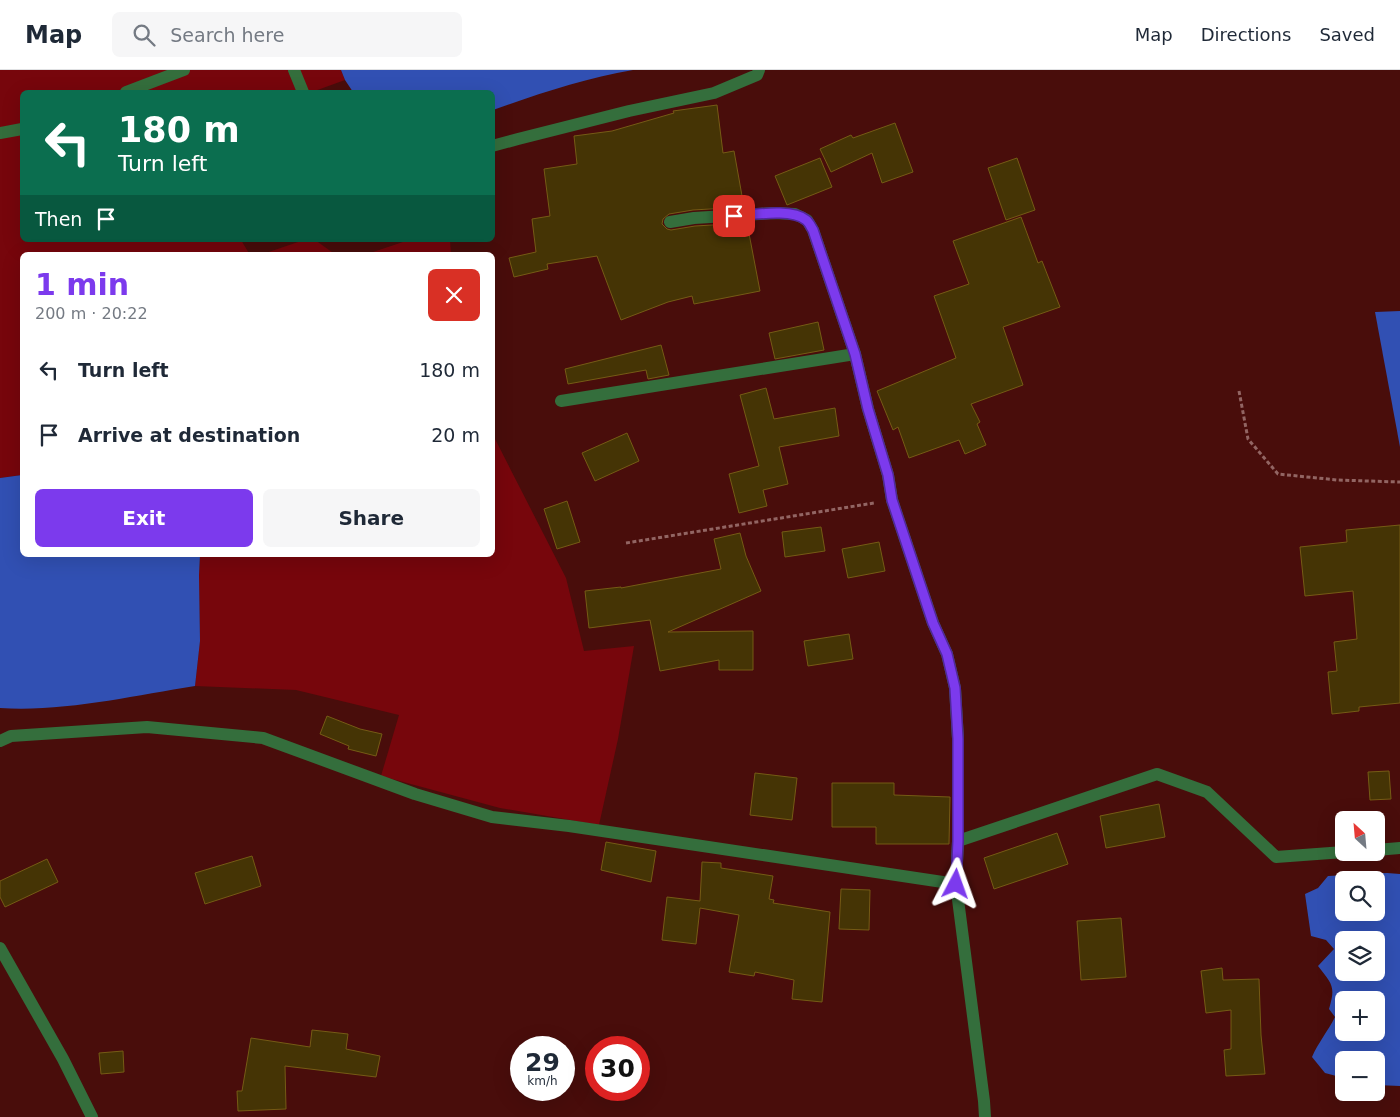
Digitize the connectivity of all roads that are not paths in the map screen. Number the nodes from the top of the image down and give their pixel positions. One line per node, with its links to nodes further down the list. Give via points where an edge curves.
1 (184, 70): 4 (street)
2 (294, 70): 5 (street)
3 (759, 70): 8 (street, via 757,75 714,93)
4 (131, 90)
5 (302, 90)
6 (20, 129): 7 (street)
7 (0, 133)
8 (495, 145)
9 (670, 222): 10 (street, via 774,214 795,214 807,220)
10 (855, 354): 11 (street); 13 (street, via 892,500 933,623 947,654 955,688)
11 (561, 401)
12 (0, 741): 17 (street, via 11,736 147,727 262,738 415,794 492,817)
13 (958, 841): 16 (street, via 1157,774 1207,792 1276,858); 17 (street)
14 (1400, 848): 15 (street)
15 (1385, 849)
16 (1335, 853)
17 (956, 884): 20 (street)
18 (0, 948): 19 (street)
19 (92, 1117)
20 (985, 1117)

